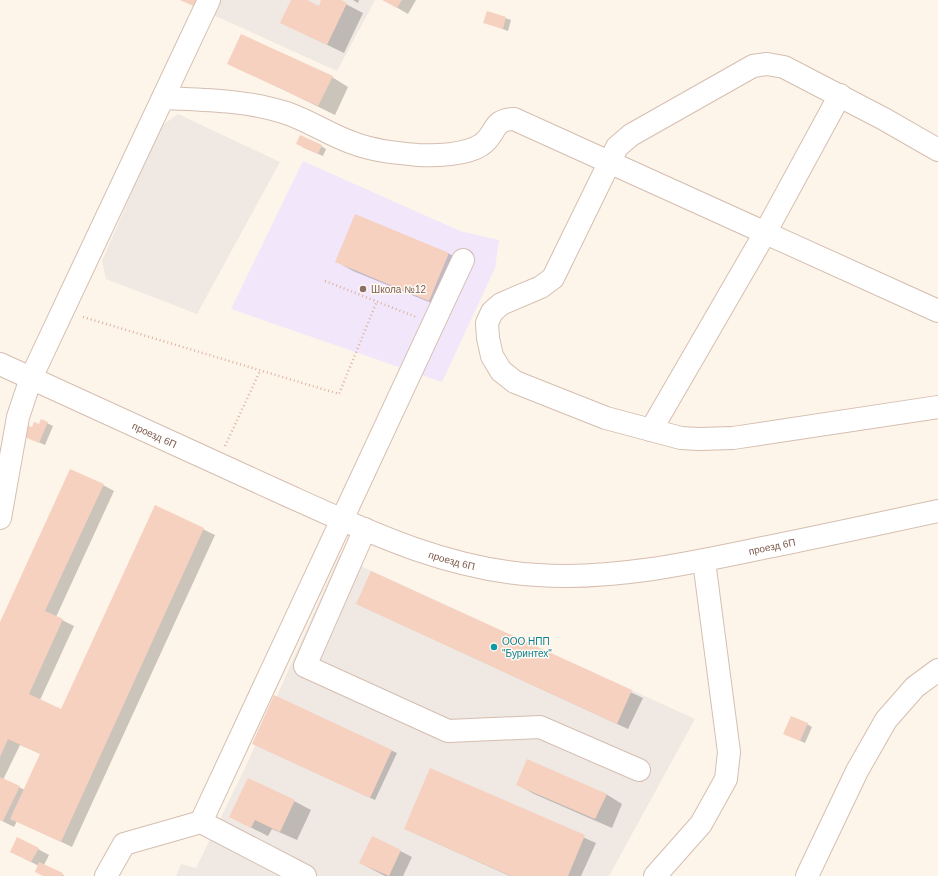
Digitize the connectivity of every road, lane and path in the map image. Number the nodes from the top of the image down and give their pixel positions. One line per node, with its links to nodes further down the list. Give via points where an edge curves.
1 (209, 0): 3 (street)
2 (840, 95): 4 (street); 5 (street, via 784,67 767,64 753,66 631,135 617,147); 6 (street)
3 (163, 98): 5 (street, via 226,101 284,112 352,143 376,150 420,155 457,153 481,145 497,124 504,120 514,120); 10 (street)
4 (938, 150)
5 (610, 163): 6 (street); 17 (street, via 553,278 541,287 501,304 492,312 487,323 488,338 492,356 515,382 606,418)
6 (765, 233): 11 (street); 17 (street)
7 (463, 260): 12 (street)
8 (325, 280): 9 (path)
9 (377, 301): 12 (path); 14 (path, via 339,394)
10 (63, 311): 14 (path); 15 (street)
11 (938, 311)
12 (433, 324): 21 (street)
13 (0, 364): 15 (street, проезд 6П)
14 (260, 370): 18 (path)
15 (31, 378): 18 (street, проезд 6П); 20 (street, via 18,417)
16 (938, 407): 17 (street, via 733,438 681,438)
17 (651, 430)
18 (217, 464): 21 (street, проезд 6П)
19 (938, 511): 23 (street, проезд 6П)
20 (0, 518)
21 (341, 520): 22 (street, проезд 6П); 26 (street)
22 (365, 529): 23 (street, проезд 6П, via 413,549 461,564 533,575 581,576); 25 (street, via 305,666 448,731 540,727)
23 (704, 560): 29 (street, via 729,752 726,779 701,824)
24 (938, 670): 30 (street, via 915,687 886,720 857,771)
25 (639, 770)
26 (201, 822): 27 (street, via 124,844); 28 (street)
27 (106, 876)
28 (306, 876)
29 (655, 876)
30 (807, 876)

